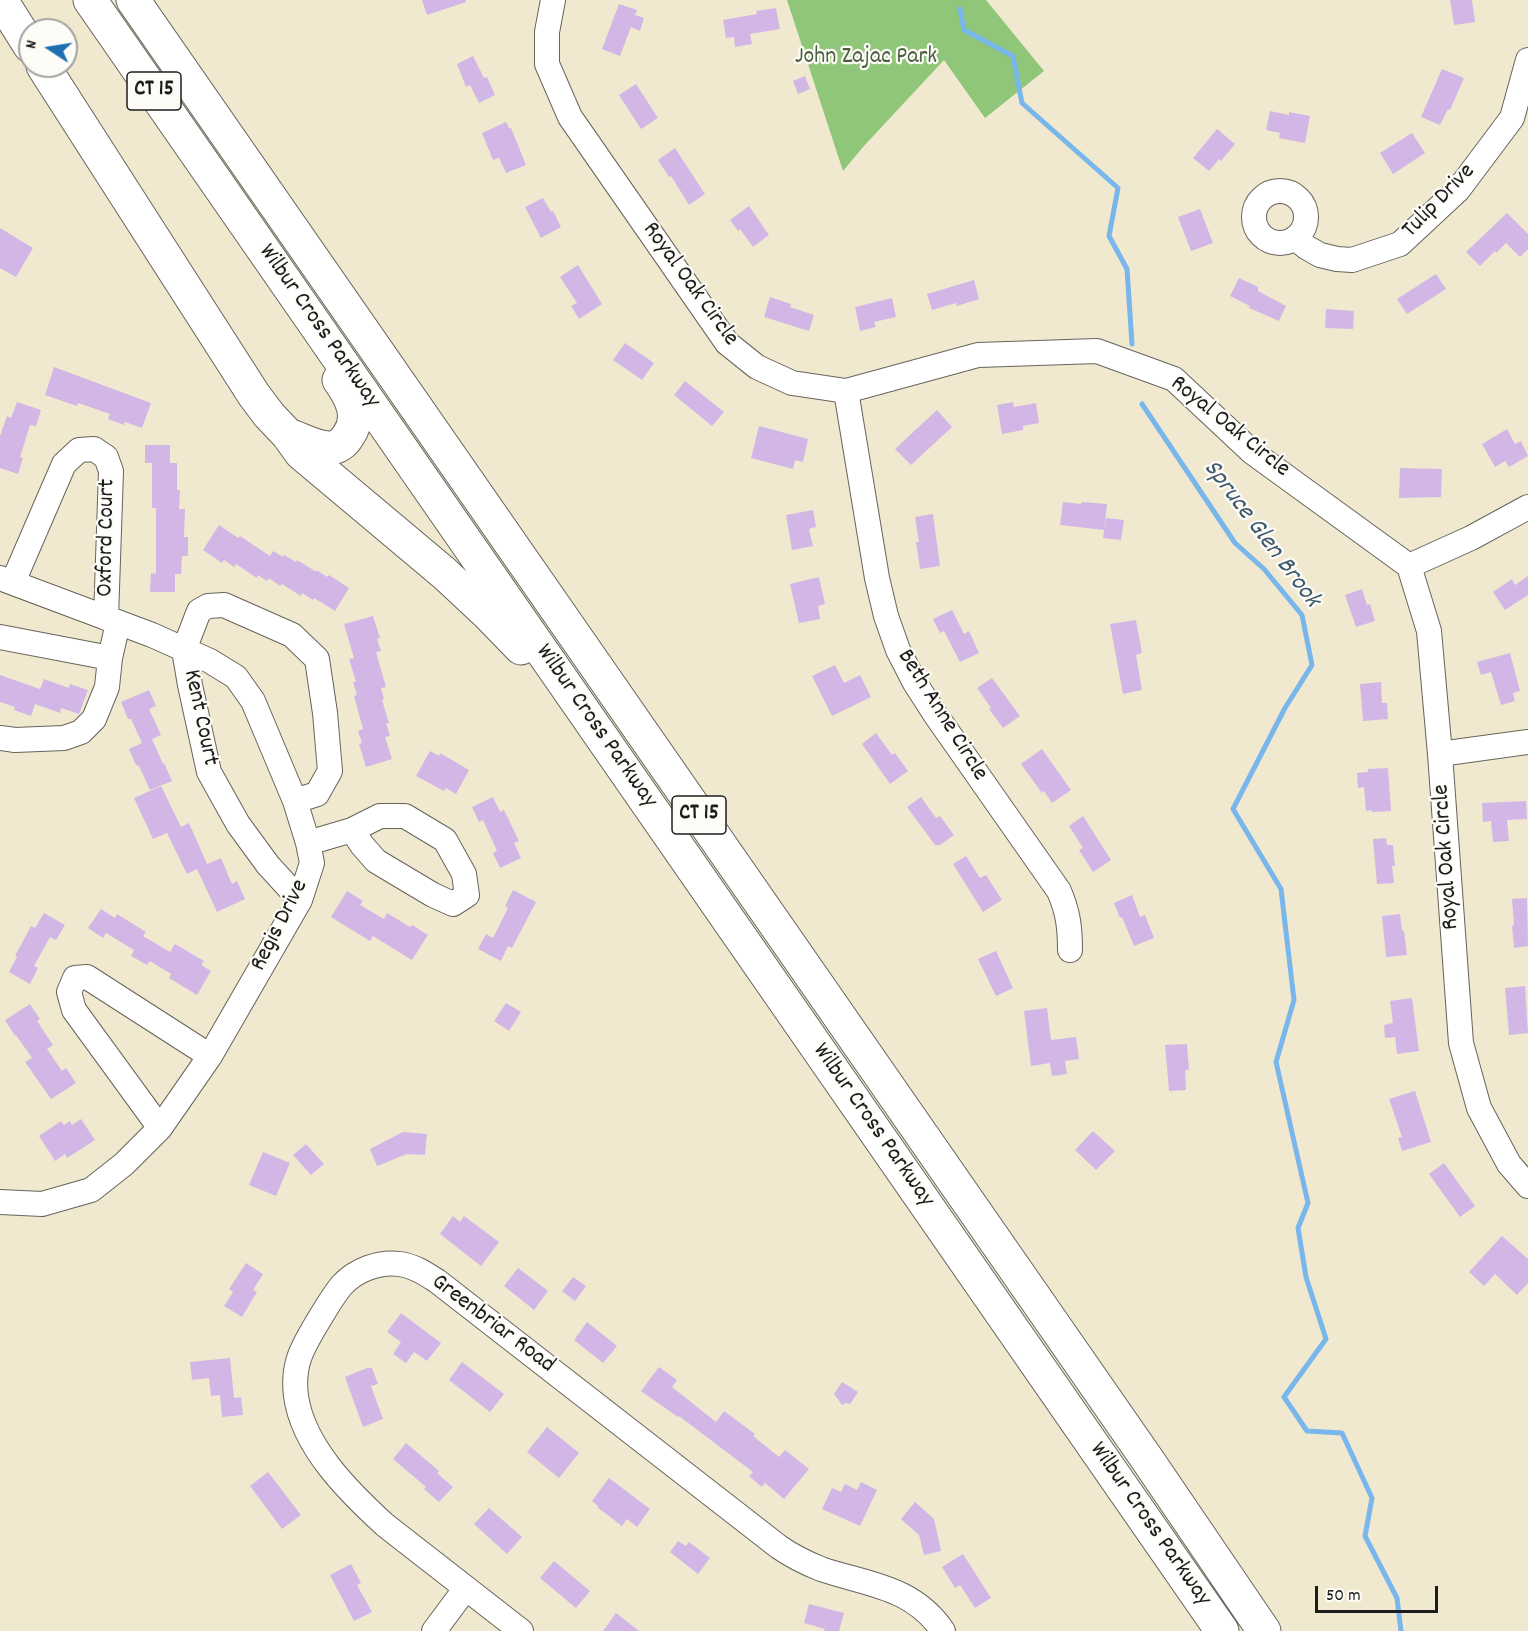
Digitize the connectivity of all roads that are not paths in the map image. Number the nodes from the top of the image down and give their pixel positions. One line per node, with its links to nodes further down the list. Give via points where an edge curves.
1 (1, 0): 5 (highway)
2 (90, 0): 9 (highway, Wilbur Cross Parkway / CT 15)
3 (133, 0): 37 (highway, Wilbur Cross Parkway / CT 15)
4 (553, 0): 10 (street, Royal Oak Circle, via 547,64 570,117 727,343 757,366 792,383)
5 (18, 26)
6 (1528, 60): 8 (street, Tulip Drive, via 1512,118 1458,190 1400,244 1352,260 1320,255)
7 (51, 78): 11 (highway, via 254,395)
8 (1295, 238)
9 (317, 326): 11 (highway, via 327,361 353,405 353,428 334,447 323,448); 22 (highway, Wilbur Cross Parkway / CT 15)
10 (846, 391): 13 (street, Royal Oak Circle, via 978,355 1097,351 1174,379 1252,452); 27 (street, Beth Anne Circle, via 877,578 898,650 935,714 1059,891 1067,910)
11 (288, 435): 22 (highway, via 301,453 489,615 529,658 575,720)
12 (1528, 507): 13 (street)
13 (1409, 566): 21 (street, Royal Oak Circle, via 1429,631)
14 (7, 580): 15 (street, Regis Drive); 15 (street, Oxford Court, via 64,464 79,450 94,449 106,457 111,471)
15 (112, 621): 17 (street, Regis Drive); 18 (street, Oxford Court)
16 (0, 637): 18 (street)
17 (184, 650): 23 (street, Regis Drive, via 236,677 253,701); 23 (street, via 199,611 224,605 292,635 317,659 330,771 317,794); 26 (street, Kent Court, via 209,772 237,825)
18 (110, 658): 19 (street, Oxford Court, via 107,687 94,719 81,732 64,738)
19 (0, 738)
20 (1528, 742): 21 (street)
21 (1440, 754): 30 (street, Royal Oak Circle, via 1461,1043 1479,1108 1509,1164)
22 (616, 757): 36 (highway, Wilbur Cross Parkway / CT 15)
23 (295, 801): 25 (street, Regis Drive)
24 (352, 830): 24 (street, via 376,861 433,895 453,904 466,895 464,874 445,840 405,816 380,816); 25 (street)
25 (308, 843): 26 (street, Regis Drive, via 312,863)
26 (300, 900): 28 (street, Regis Drive)
27 (1070, 950)
28 (210, 1056): 29 (street, Regis Drive); 29 (street, via 87,977 75,978 69,992 74,1010)
29 (160, 1128): 31 (street, Regis Drive, via 91,1190 42,1204)
30 (1528, 1186)
31 (0, 1202)
32 (466, 1588): 33 (street); 34 (street, Greenbriar Road); 35 (street, Greenbriar Road, via 386,1525 348,1489 316,1448 296,1396 301,1349 331,1299 362,1270 380,1264 400,1264 437,1281 779,1547 820,1569 909,1598 924,1608)
33 (434, 1631)
34 (521, 1631)
35 (944, 1631)
36 (1222, 1631)
37 (1264, 1631)

